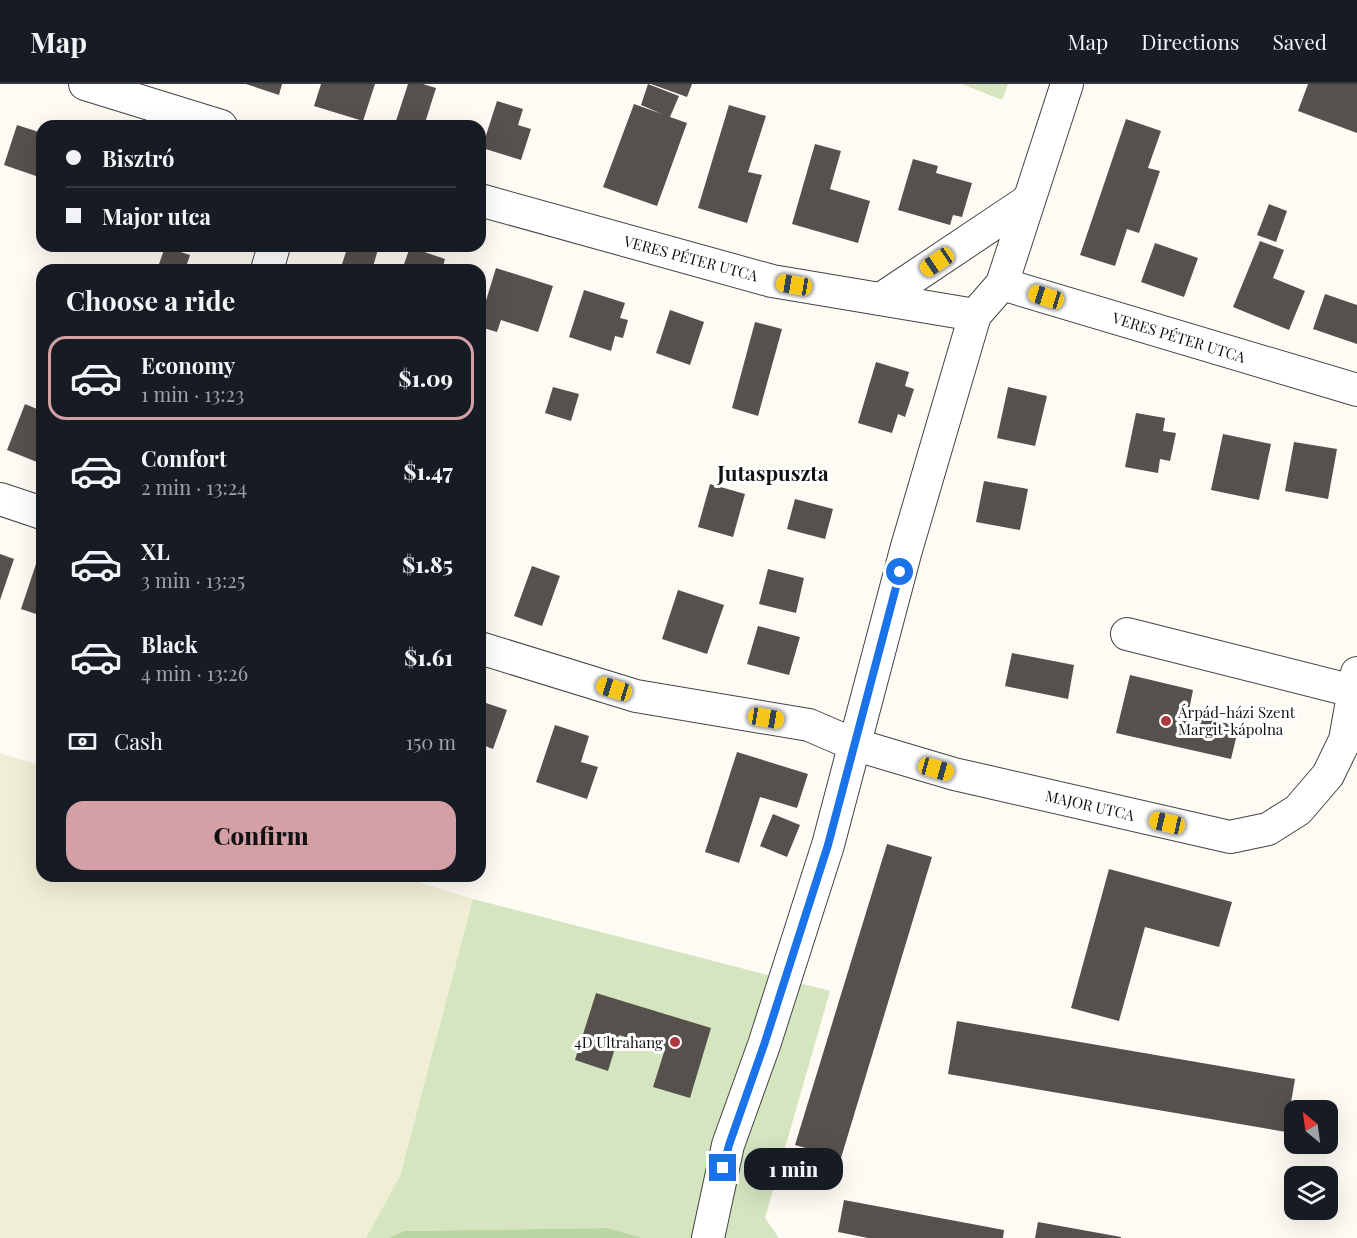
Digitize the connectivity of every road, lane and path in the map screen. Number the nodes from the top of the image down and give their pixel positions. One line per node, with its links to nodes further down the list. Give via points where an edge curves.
1 (85, 84): 3 (street)
2 (1067, 84): 4 (street)
3 (202, 120)
4 (1029, 200): 6 (street); 7 (street)
5 (486, 202): 7 (street, VERES PÉTER UTCA, via 772,281)
6 (1002, 284): 8 (street); 9 (street, VERES PÉTER UTCA)
7 (881, 299): 8 (street, VERES PÉTER UTCA)
8 (975, 315): 15 (street)
9 (1357, 390)
10 (0, 499): 11 (street)
11 (36, 511)
12 (1127, 634): 14 (street, MAJOR UTCA)
13 (486, 650): 15 (street, MAJOR UTCA, via 636,696 809,725)
14 (1356, 686): 15 (street, MAJOR UTCA, via 1345,740 1328,775 1298,810 1268,829 1230,837 954,774)
15 (854, 744): 16 (street, via 828,845 729,1145)
16 (708, 1238)

